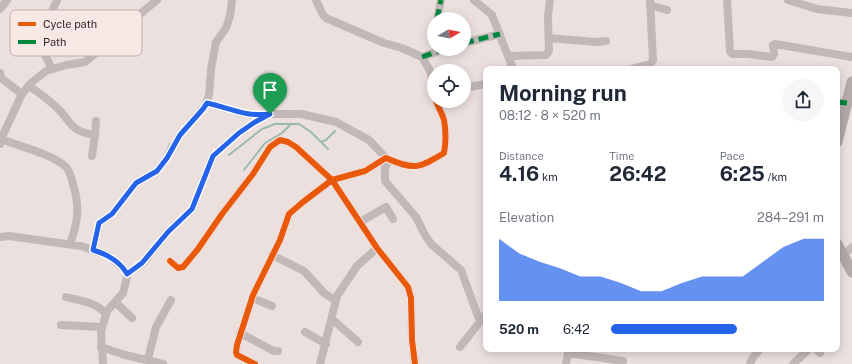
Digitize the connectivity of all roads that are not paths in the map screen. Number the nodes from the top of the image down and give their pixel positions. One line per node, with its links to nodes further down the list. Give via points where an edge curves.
1 (7, 0): 12 (street)
2 (57, 0): 13 (street)
3 (157, 0): 15 (street)
4 (232, 0): 38 (street, via 226,28 216,42)
5 (316, 0): 26 (street, via 326,18)
6 (441, 0): 16 (street)
7 (474, 0): 18 (street, via 492,15)
8 (550, 0): 19 (street)
9 (727, 0): 27 (street, via 732,54 772,57 775,44)
10 (788, 0): 17 (street, via 817,9)
11 (650, 3): 14 (street); 30 (street, via 653,60 650,64)
12 (0, 9)
13 (53, 10)
14 (667, 10)
15 (142, 12)
16 (438, 12)
17 (852, 13)
18 (500, 34): 20 (street); 25 (street)
19 (549, 38): 21 (street); 25 (street, via 547,54)
20 (471, 41)
21 (606, 41)
22 (427, 55): 26 (street)
23 (45, 56): 31 (street)
24 (92, 56): 31 (street, via 85,62)
25 (508, 56): 29 (street)
26 (422, 57): 28 (street)
27 (852, 57)
28 (427, 66)
29 (512, 66)
30 (642, 66)
31 (52, 69): 35 (street)
32 (0, 76): 37 (street)
33 (852, 82): 39 (street)
34 (483, 85): 36 (street)
35 (28, 86): 37 (street); 44 (street, via 36,90 79,131)
36 (471, 87)
37 (22, 94): 45 (street)
38 (207, 103): 41 (street, via 244,114); 55 (street, via 180,135 157,171 136,183 112,214 99,223)
39 (842, 103): 42 (street)
40 (439, 108): 47 (street, via 445,129 444,153 422,166 404,165)
41 (270, 114): 47 (street, via 301,114 336,122 369,140); 61 (street, via 239,133 213,156 192,209 142,263)
42 (840, 119)
43 (96, 120): 44 (street)
44 (95, 135): 46 (street)
45 (0, 142): 52 (street, via 53,158 66,168 78,205 78,218)
46 (92, 156)
47 (388, 159): 48 (street, via 365,171); 72 (street, via 385,181 416,217 431,244 461,270)
48 (332, 180): 50 (street); 57 (street, via 289,214); 59 (street, via 296,147 280,140 270,147 253,174 183,267 178,268)
49 (393, 219): 50 (street, via 386,207)
50 (360, 222): 54 (street)
51 (0, 237): 52 (street)
52 (70, 244): 55 (street)
53 (852, 247): 58 (street)
54 (377, 248): 66 (street, via 357,266 337,296); 92 (street, via 410,292)
55 (93, 250): 61 (street, via 109,256)
56 (840, 250): 58 (street)
57 (272, 255): 63 (street); 66 (street, via 304,271)
58 (843, 256): 60 (street)
59 (170, 261)
60 (852, 272)
61 (127, 274): 65 (street, via 123,293)
62 (66, 297): 68 (street, via 92,304)
63 (252, 298): 67 (street); 76 (street)
64 (171, 300): 86 (street, via 156,327)
65 (115, 302): 68 (street); 69 (street)
66 (336, 302): 71 (street)
67 (272, 306)
68 (106, 314): 74 (street)
69 (132, 318)
70 (483, 318): 72 (street)
71 (332, 320): 77 (street); 78 (street)
72 (480, 322): 80 (street)
73 (61, 325): 74 (street)
74 (102, 327): 79 (street)
75 (305, 332): 78 (street)
76 (240, 333): 81 (street); 90 (street, via 236,352)
77 (358, 342)
78 (326, 344): 91 (street)
79 (101, 346): 86 (street, via 126,355); 88 (street)
80 (460, 347)
81 (278, 351)
82 (569, 352): 93 (street)
83 (574, 352): 87 (street)
84 (758, 352): 94 (street)
85 (806, 352): 95 (street)
86 (148, 359): 89 (street)
87 (623, 361)
88 (104, 364)
89 (163, 364)
90 (255, 364)
91 (321, 364)
92 (415, 364)
93 (566, 364)
94 (750, 364)
95 (793, 364)

